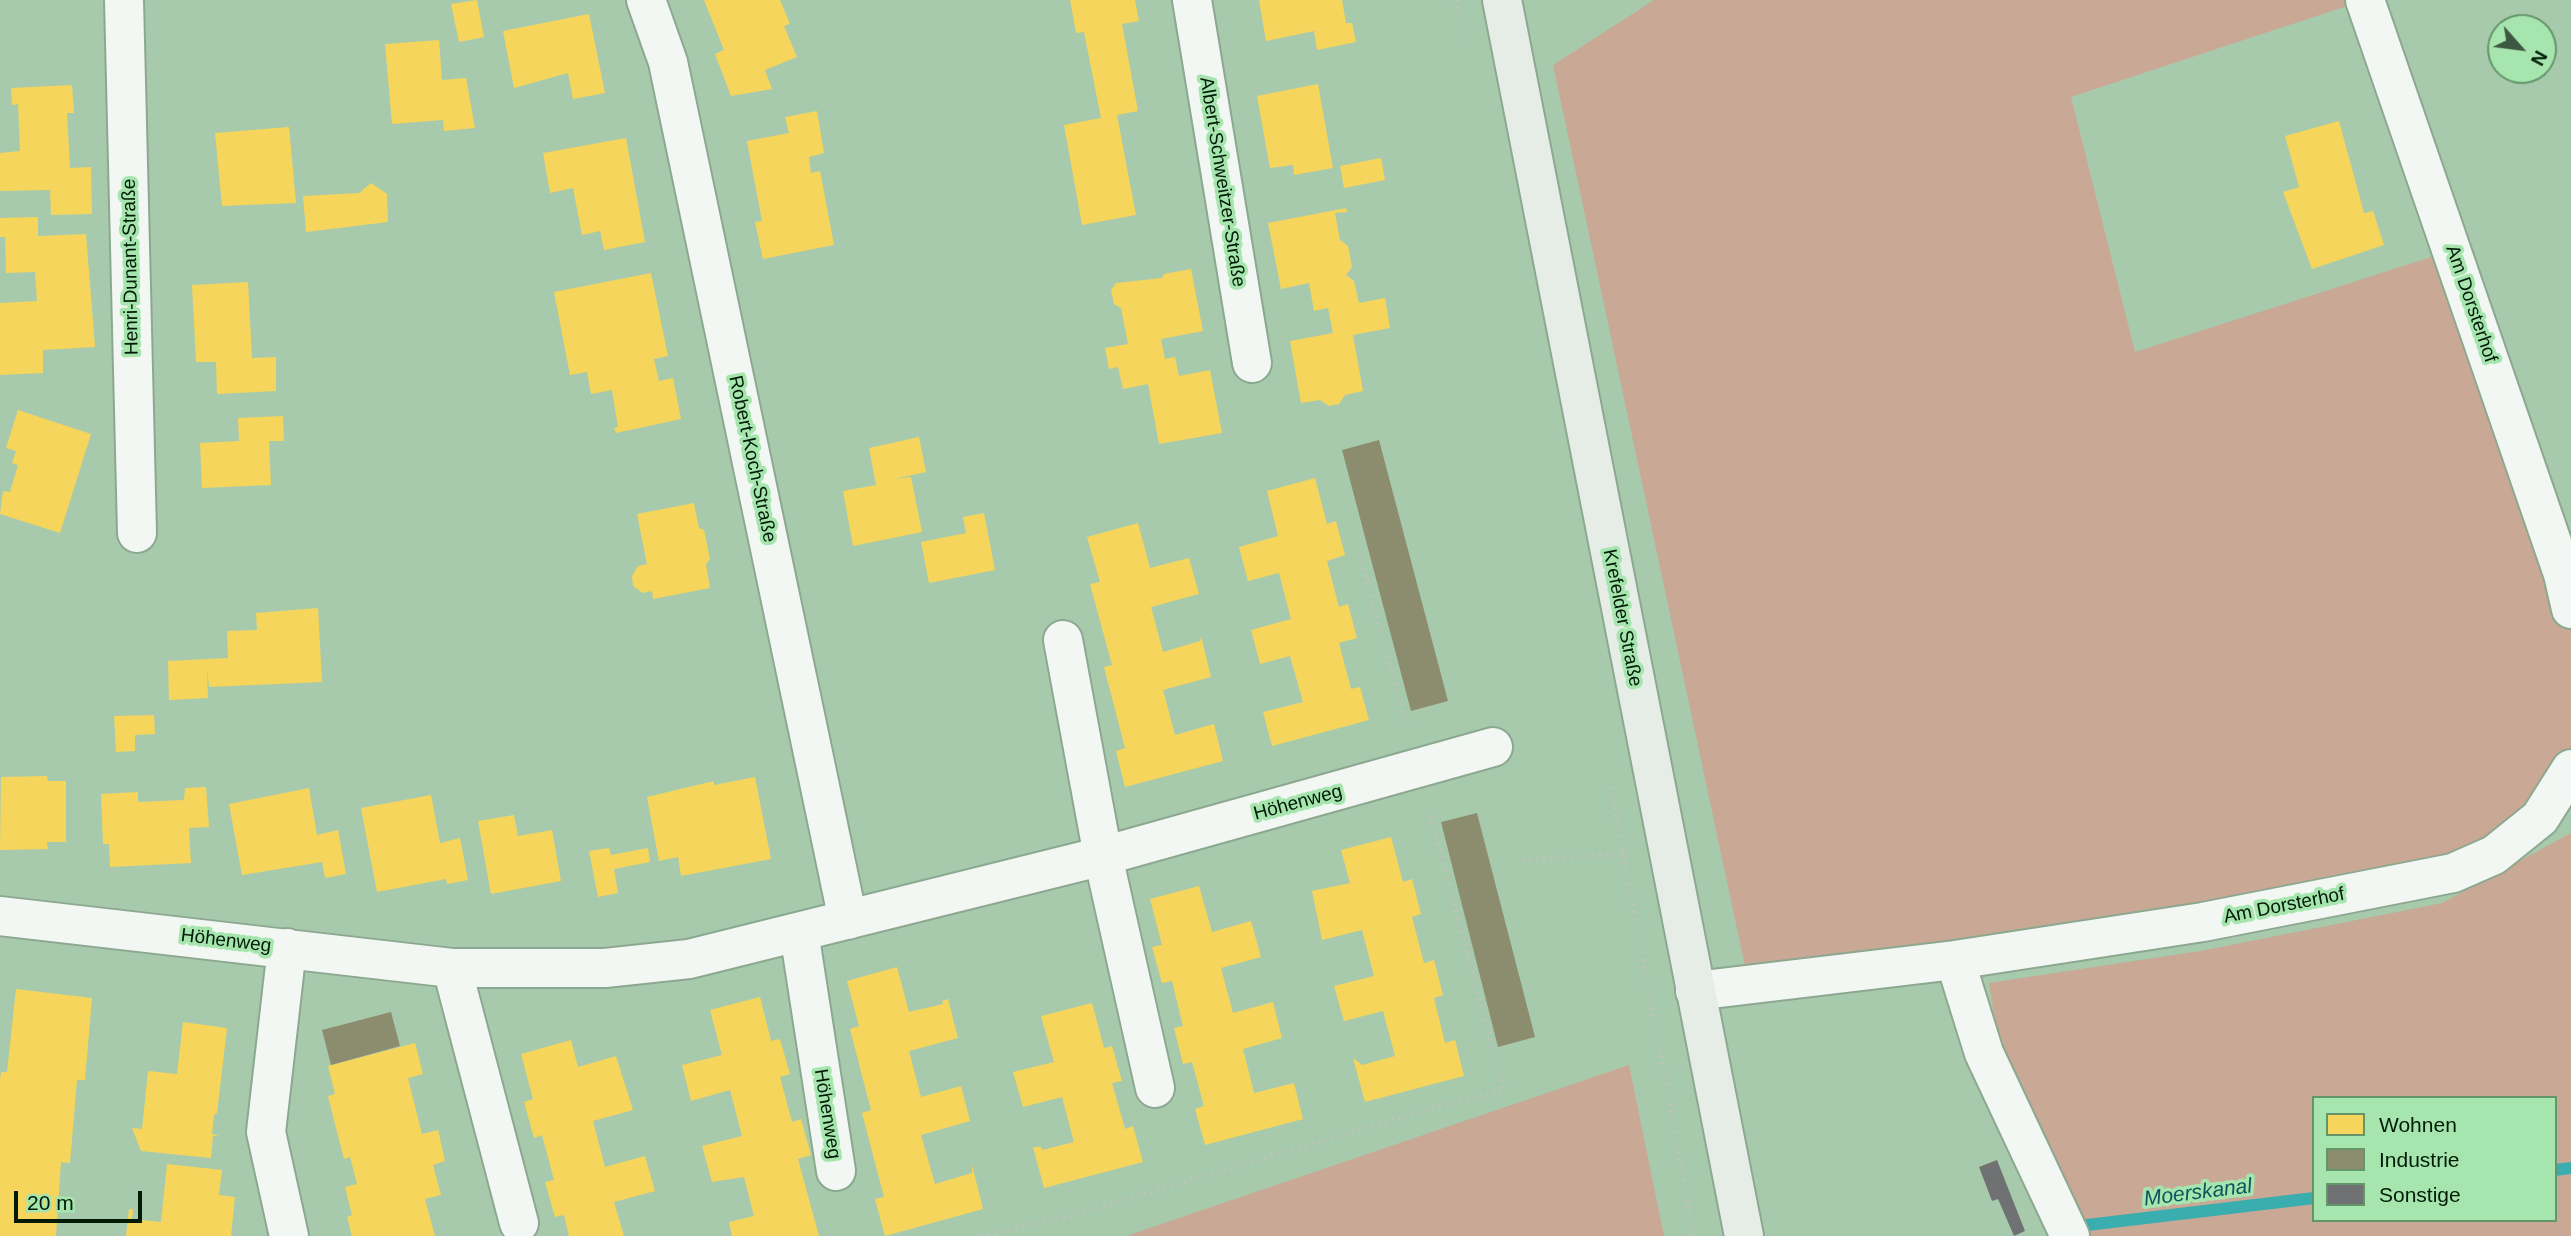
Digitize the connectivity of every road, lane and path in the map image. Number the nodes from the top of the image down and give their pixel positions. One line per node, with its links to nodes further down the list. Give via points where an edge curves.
1 (124, 0): 7 (street, Henri-Dunant-Straße)
2 (646, 0): 16 (street, Robert-Koch-Straße, via 668,62)
3 (1192, 0): 6 (street, Albert-Schweitzer-Straße)
4 (1502, 0): 21 (main road, Krefelder Straße)
5 (2365, 0): 8 (street, Am Dorsterhof, via 2563,574)
6 (1252, 363)
7 (137, 533)
8 (2571, 609)
9 (1063, 640): 13 (street)
10 (1493, 747): 13 (street, Höhenweg)
11 (2571, 769): 19 (street, Am Dorsterhof, via 2540,818 2494,855 2453,873 2203,922)
12 (1623, 854): 14 (path)
13 (1103, 856): 16 (street, Höhenweg); 23 (street)
14 (1522, 860)
15 (0, 916): 18 (street, Höhenweg)
16 (848, 920): 17 (street, Höhenweg)
17 (799, 932): 20 (street, Höhenweg, via 689,959 629,966); 24 (street, Höhenweg)
18 (287, 948): 20 (street, Höhenweg); 26 (street, via 266,1132)
19 (1955, 960): 21 (street, Am Dorsterhof); 29 (street, via 1984,1053)
20 (452, 968): 25 (street)
21 (1695, 991): 28 (main road, Krefelder Straße)
22 (1496, 1058): 27 (path, via 1504,1091 1070,1216)
23 (1155, 1088)
24 (836, 1171)
25 (519, 1223)
26 (289, 1236)
27 (981, 1236)
28 (1744, 1236)
29 (2070, 1236)

